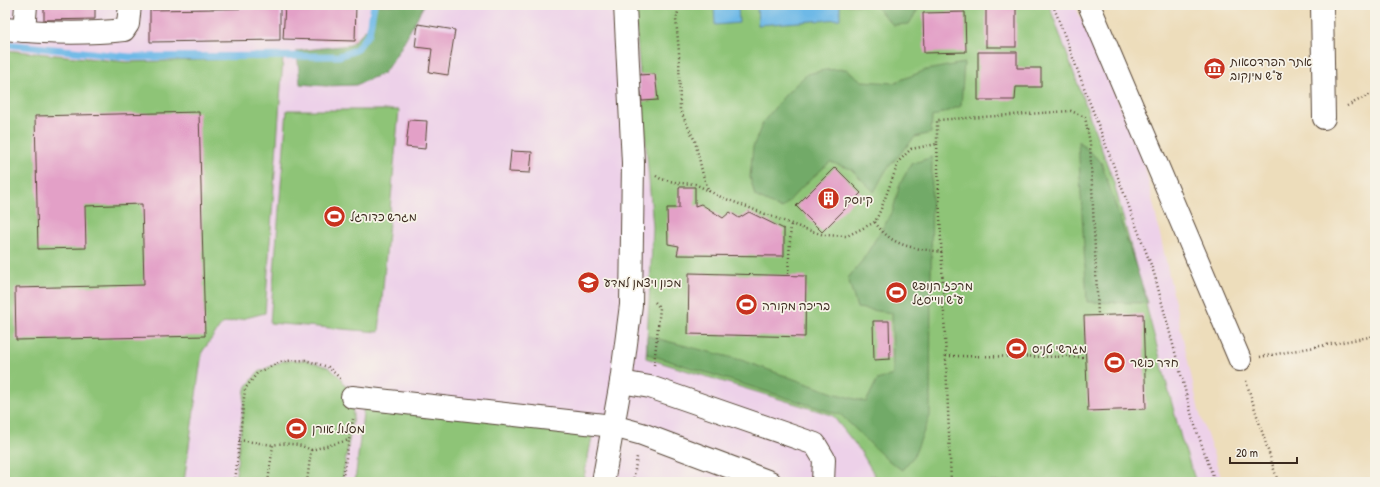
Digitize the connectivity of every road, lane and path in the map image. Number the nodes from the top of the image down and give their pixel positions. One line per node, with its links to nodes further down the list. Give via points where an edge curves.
1 (26, 5): 8 (street)
2 (130, 5): 8 (street, via 128,24 124,30)
3 (625, 5): 12 (street)
4 (680, 5): 13 (path, via 676,19 680,110 695,141)
5 (1053, 5): 38 (path, via 1154,273 1193,420)
6 (1088, 5): 22 (street)
7 (1322, 5): 10 (street)
8 (15, 30)
9 (1375, 92): 10 (path)
10 (1324, 118)
11 (938, 144): 14 (path, via 911,149 899,161); 16 (path); 18 (path, via 938,120 1071,111 1085,117 1090,144)
12 (633, 163): 13 (path, via 661,179 695,184); 23 (street, via 631,305)
13 (709, 192): 15 (path)
14 (875, 222): 15 (path, via 847,236 824,235); 16 (path, via 882,232 906,247)
15 (791, 224): 17 (path)
16 (942, 252): 20 (path)
17 (788, 274)
18 (1098, 315)
19 (1375, 336): 22 (path)
20 (946, 356): 21 (path); 37 (path)
21 (1085, 358)
22 (1240, 360): 39 (path)
23 (621, 382): 25 (street); 36 (street, via 650,387 815,444 824,458)
24 (352, 397): 25 (street); 26 (path, via 341,378 328,367 305,360 283,361 258,372 245,389); 27 (path, via 353,417)
25 (613, 426): 34 (street); 35 (street, via 642,434)
26 (239, 440): 28 (path); 30 (path)
27 (349, 440): 29 (path); 33 (path)
28 (273, 445): 29 (path, via 281,443 307,447); 31 (path)
29 (311, 450): 32 (path)
30 (235, 482)
31 (268, 482)
32 (307, 482)
33 (342, 482)
34 (603, 482)
35 (770, 482)
36 (823, 482)
37 (951, 482)
38 (1215, 482)
39 (1278, 482)

